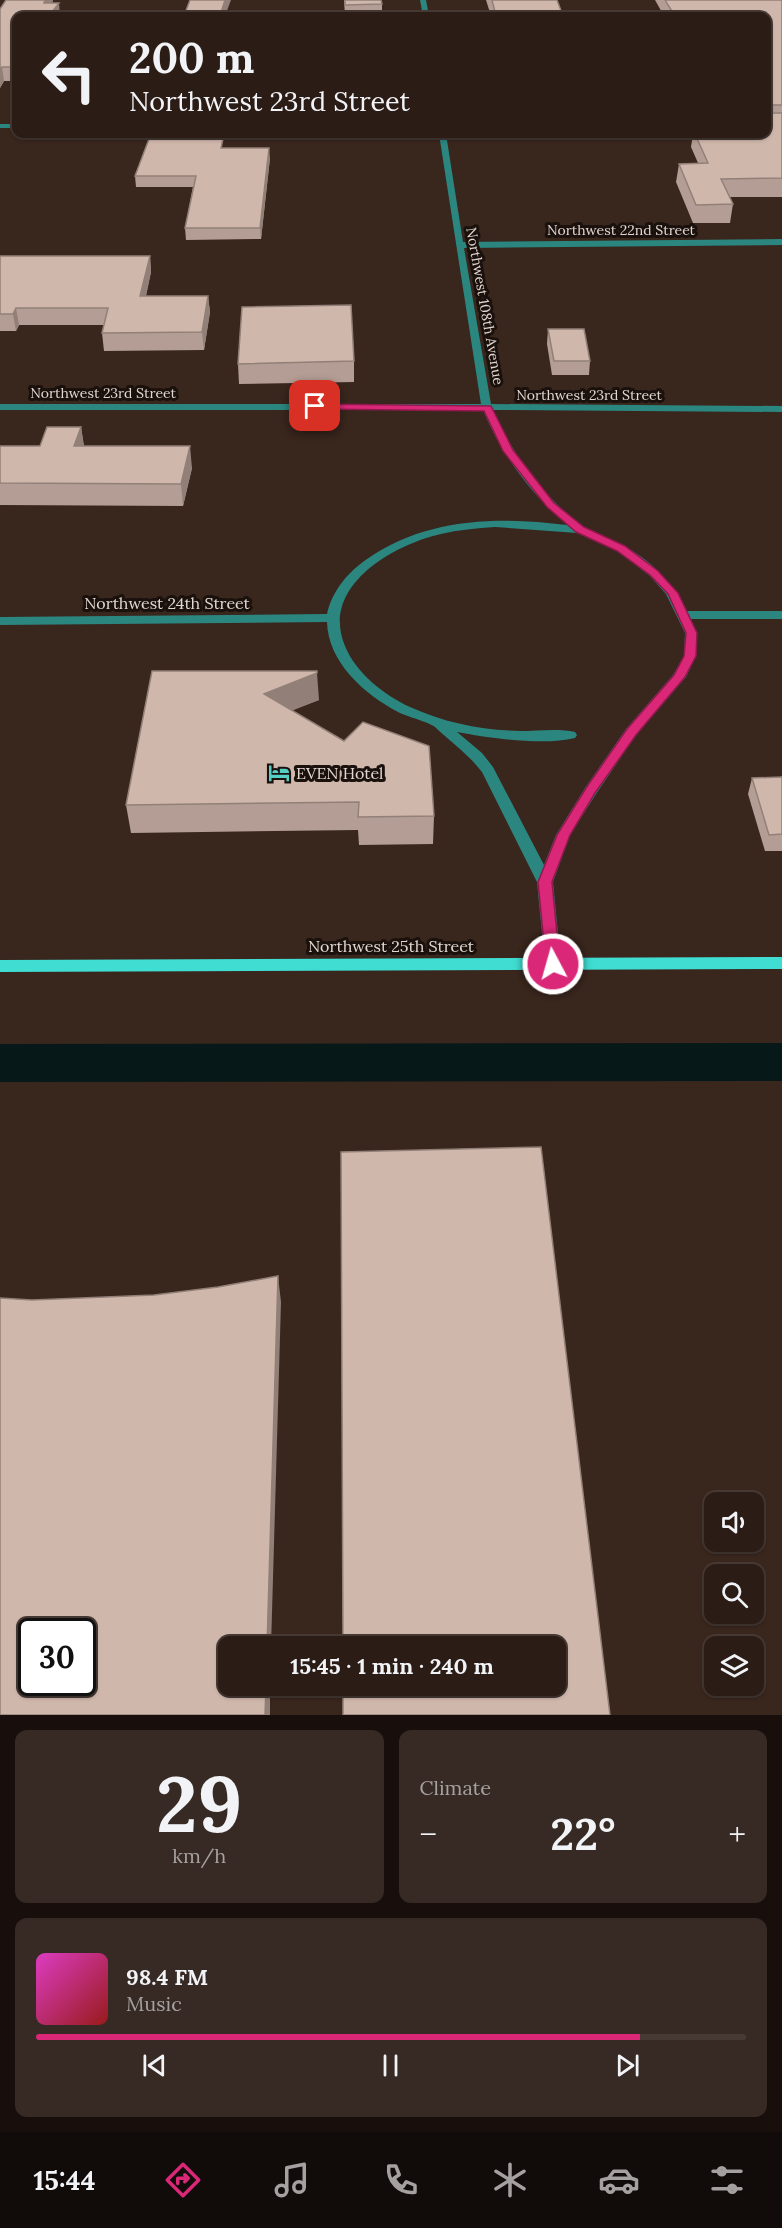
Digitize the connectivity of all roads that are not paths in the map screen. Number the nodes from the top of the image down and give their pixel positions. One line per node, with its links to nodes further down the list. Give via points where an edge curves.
1 (443, 138): 3 (street, Northwest 108th Avenue)
2 (782, 242): 3 (street, Northwest 22nd Street)
3 (459, 245): 5 (street, Northwest 108th Avenue)
4 (0, 407): 5 (street, Northwest 23rd Street)
5 (488, 408): 6 (street, Northwest 23rd Street); 7 (street, Northwest 108th Avenue, via 508,451 531,482)
6 (782, 409)
7 (580, 530): 8 (street, Northwest 108th Avenue, via 621,549 654,573 672,593); 10 (street, via 506,522 434,531 403,542 375,557 354,575 340,596)
8 (684, 615): 9 (street); 14 (street, Northwest 108th Avenue, via 691,633 690,656 590,791 563,835)
9 (782, 615)
10 (333, 618): 11 (street, Northwest 24th Street); 12 (street, via 336,642 348,666 370,688 400,708)
11 (0, 621)
12 (438, 723): 13 (street, via 480,733); 14 (street, via 488,770)
13 (570, 735)
14 (545, 882): 16 (street, Northwest 108th Avenue)
15 (782, 963): 16 (main road, Northwest 25th Street)
16 (553, 964): 17 (main road, Northwest 25th Street)
17 (0, 966)

